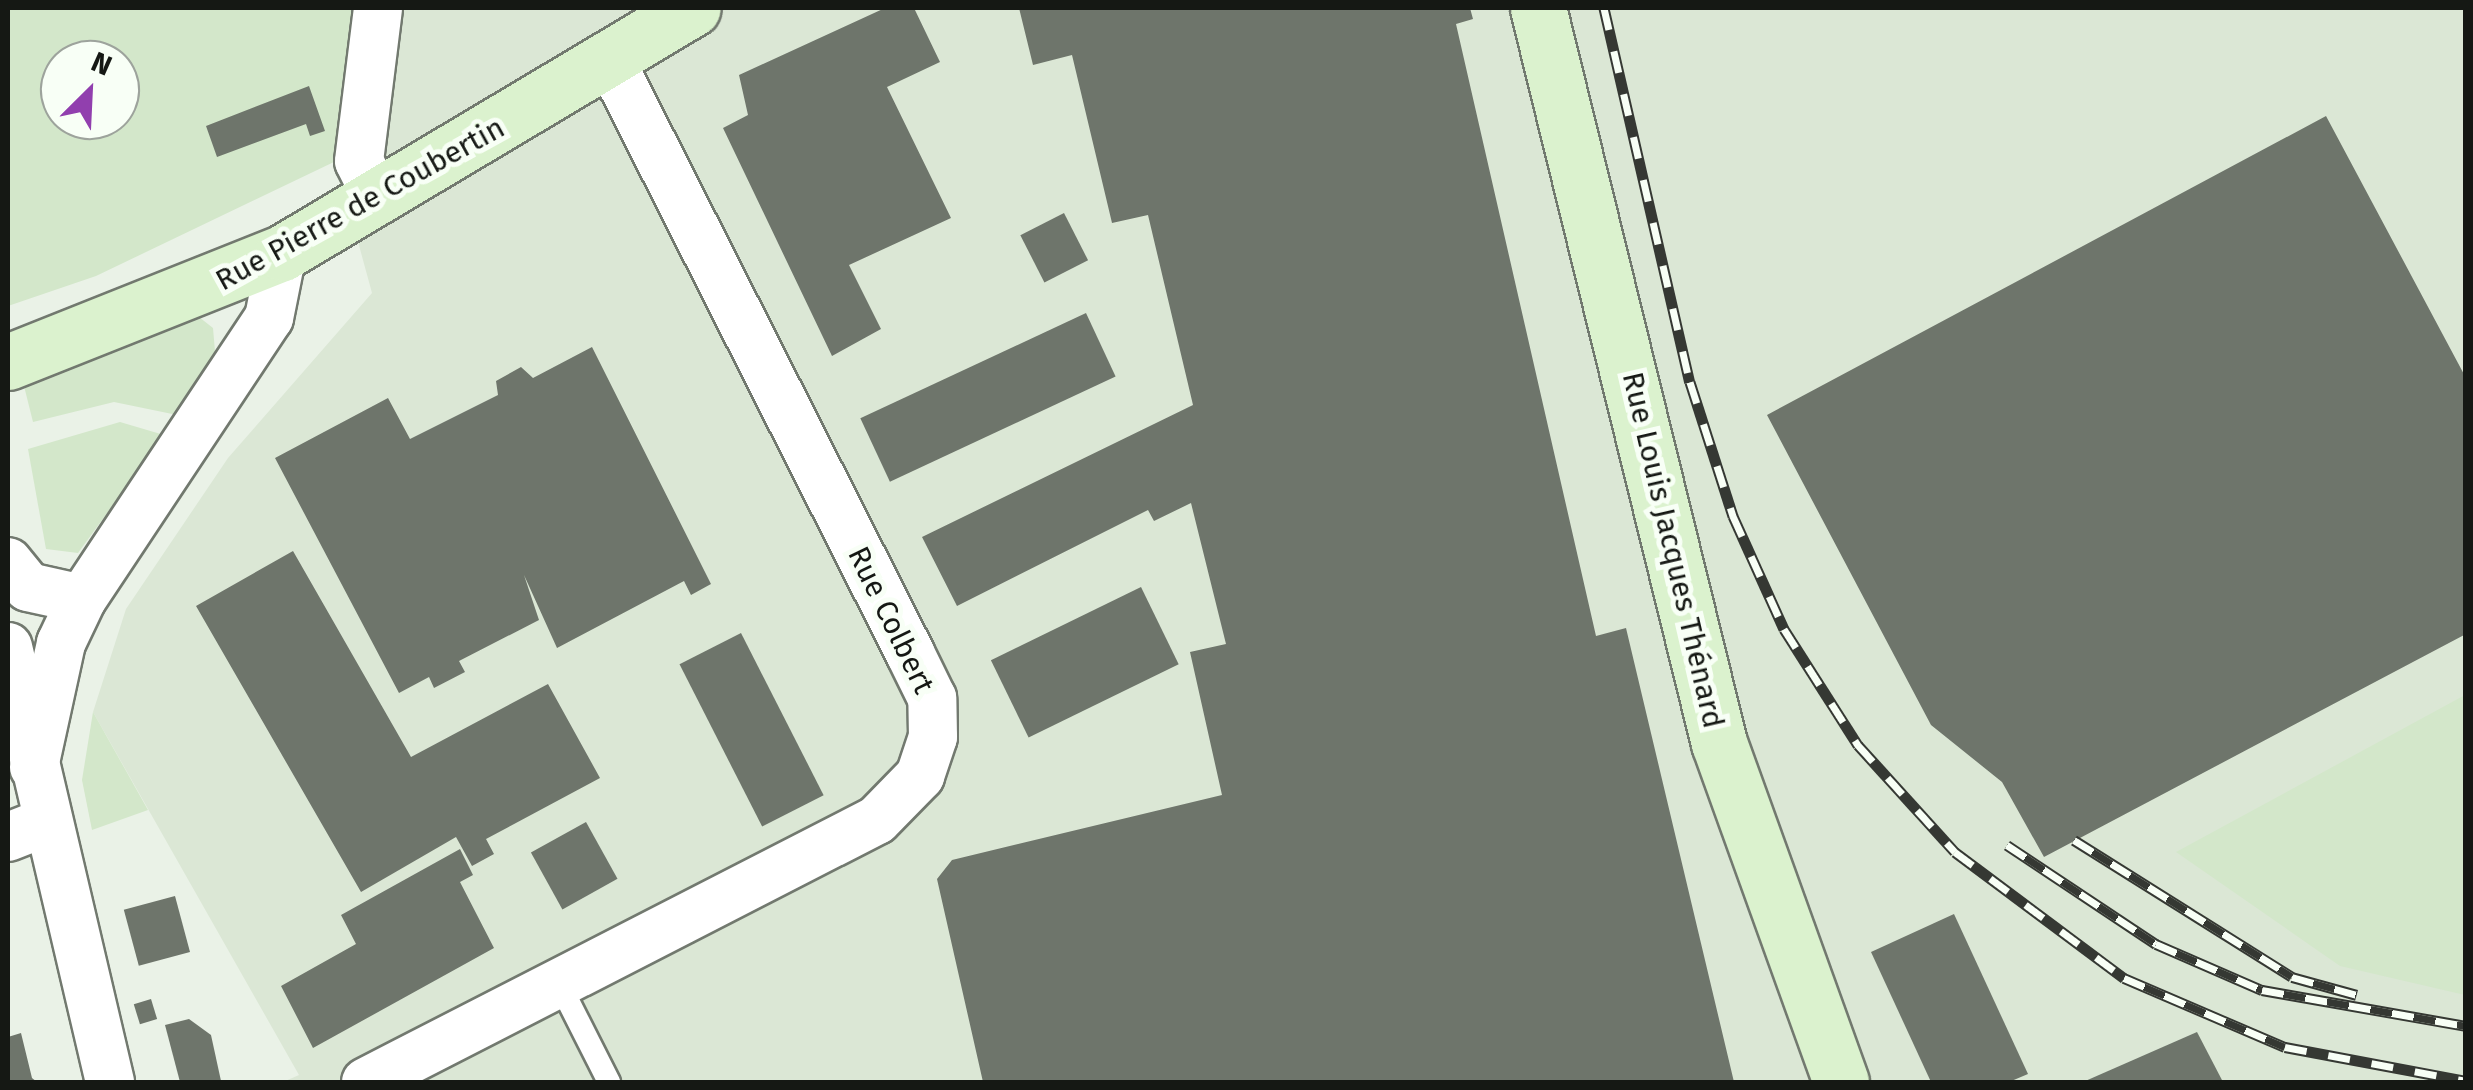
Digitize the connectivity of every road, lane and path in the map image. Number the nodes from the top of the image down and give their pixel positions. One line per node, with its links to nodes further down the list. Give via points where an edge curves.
1 (378, 8): 5 (street, via 358,161)
2 (693, 8): 4 (main road, Rue Pierre de Coubertin)
3 (1538, 8): 17 (main road, Rue Louis Jacques Thénard, via 1718,744)
4 (611, 62): 5 (main road, Rue Pierre de Coubertin); 13 (street, Rue Colbert, via 932,698 933,737 920,776 877,820)
5 (378, 200): 6 (main road, Rue Pierre de Coubertin)
6 (282, 253): 7 (main road, Rue Pierre de Coubertin); 9 (street, via 269,318)
7 (8, 362)
8 (8, 562): 9 (street, via 28,587)
9 (82, 599): 11 (street, via 61,643)
10 (8, 648): 11 (street)
11 (34, 767): 12 (street)
12 (27, 829): 14 (street)
13 (560, 986): 15 (street, Rue Colbert); 16 (lane)
14 (110, 1082)
15 (366, 1082)
16 (609, 1082)
17 (1841, 1082)

